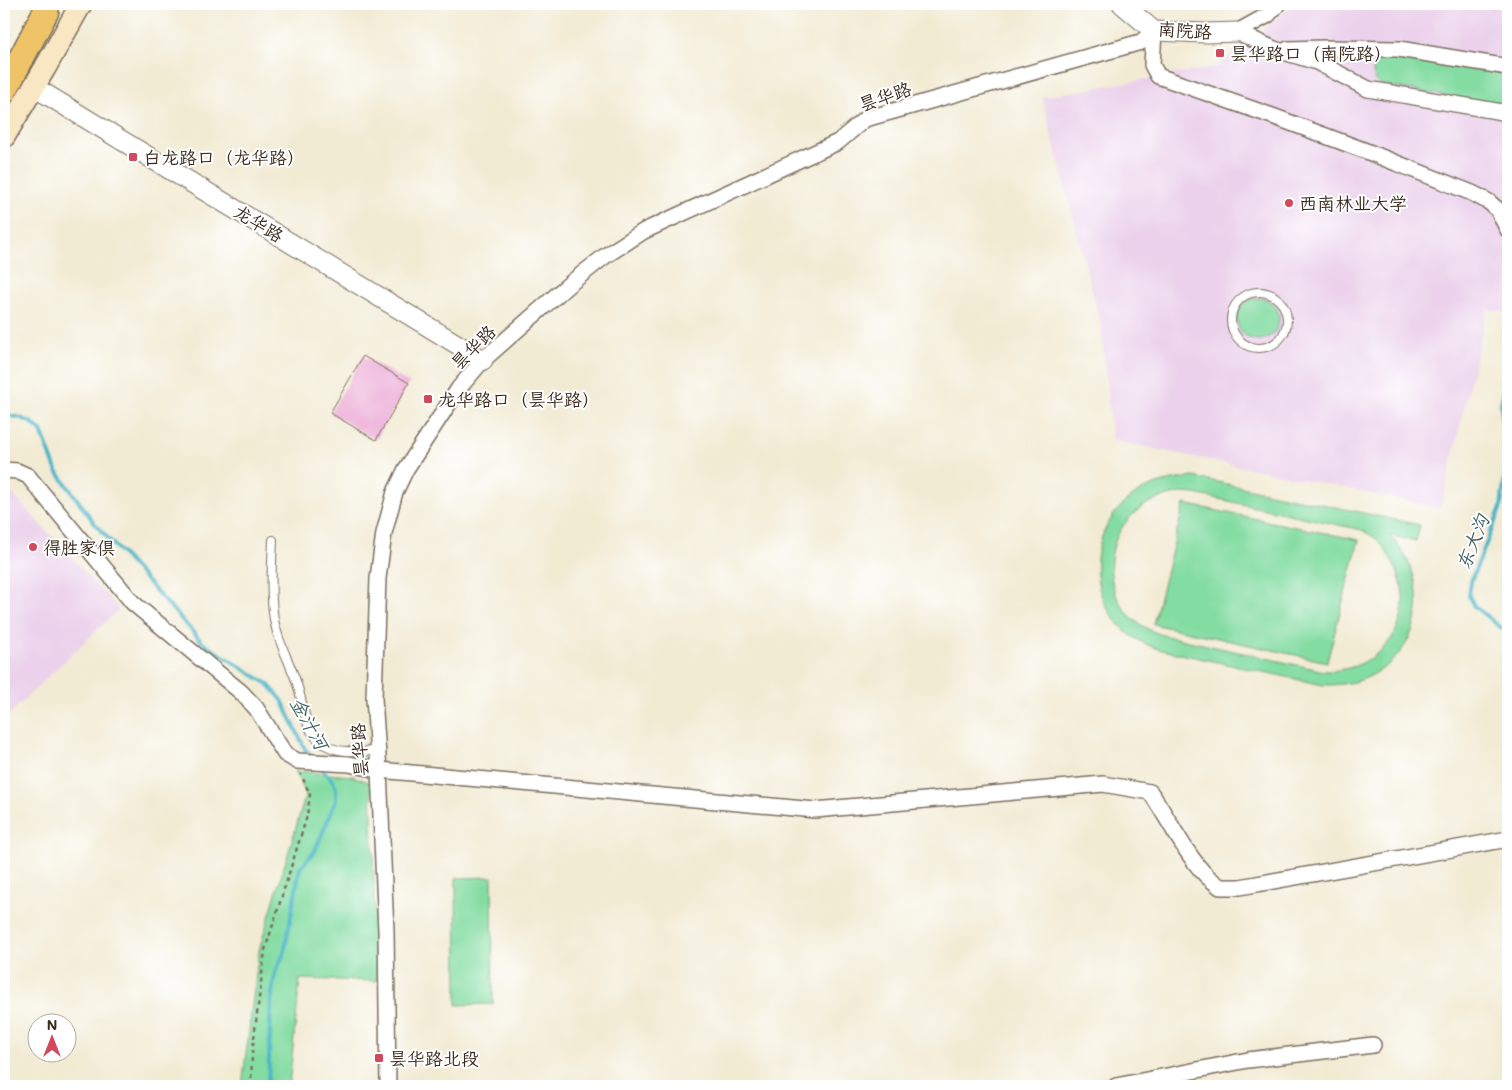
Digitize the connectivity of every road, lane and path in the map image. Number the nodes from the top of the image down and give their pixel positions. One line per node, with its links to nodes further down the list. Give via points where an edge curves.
1 (81, 4): 10 (main road)
2 (1122, 4): 5 (street, 南院路)
3 (1278, 4): 6 (street, 南院路, via 1268,14)
4 (49, 8): 8 (main road); 11 (highway)
5 (1154, 30): 6 (street, 南院路); 14 (street, via 1152,65 1158,76 1348,144 1472,193 1498,210); 16 (street, 昙华路, via 1141,42 865,119 838,142 644,231 567,286)
6 (1237, 32): 7 (street)
7 (1274, 49): 9 (street, via 1399,49); 12 (street, via 1317,62 1368,89)
8 (5, 66)
9 (1508, 67)
10 (34, 87): 13 (main road); 16 (street, 龙华路)
11 (4, 91)
12 (1508, 113)
13 (4, 137)
14 (1508, 230)
15 (1230, 321): 15 (lane, via 1240,341 1260,348 1280,339 1287,318 1278,299 1265,292 1257,292 1238,301)
16 (483, 360): 19 (street, 昙华路, via 459,388 406,469 395,492 384,533 378,578 374,698)
17 (4, 470): 20 (street, via 28,476 133,603 241,692 256,708 285,754)
18 (274, 540): 19 (lane, via 272,613 300,692 308,726 314,736 336,750)
19 (378, 751): 21 (street, 昙华路)
20 (296, 761): 21 (street, via 349,764); 24 (path, via 310,795 307,816 265,950)
21 (379, 770): 22 (street, via 816,810 1102,784 1150,792 1202,872 1220,887 1240,887); 25 (street, 昙华路)
22 (1508, 839)
23 (1373, 1045): 26 (street, via 1248,1060)
24 (251, 1086)
25 (388, 1086)
26 (1116, 1086)

